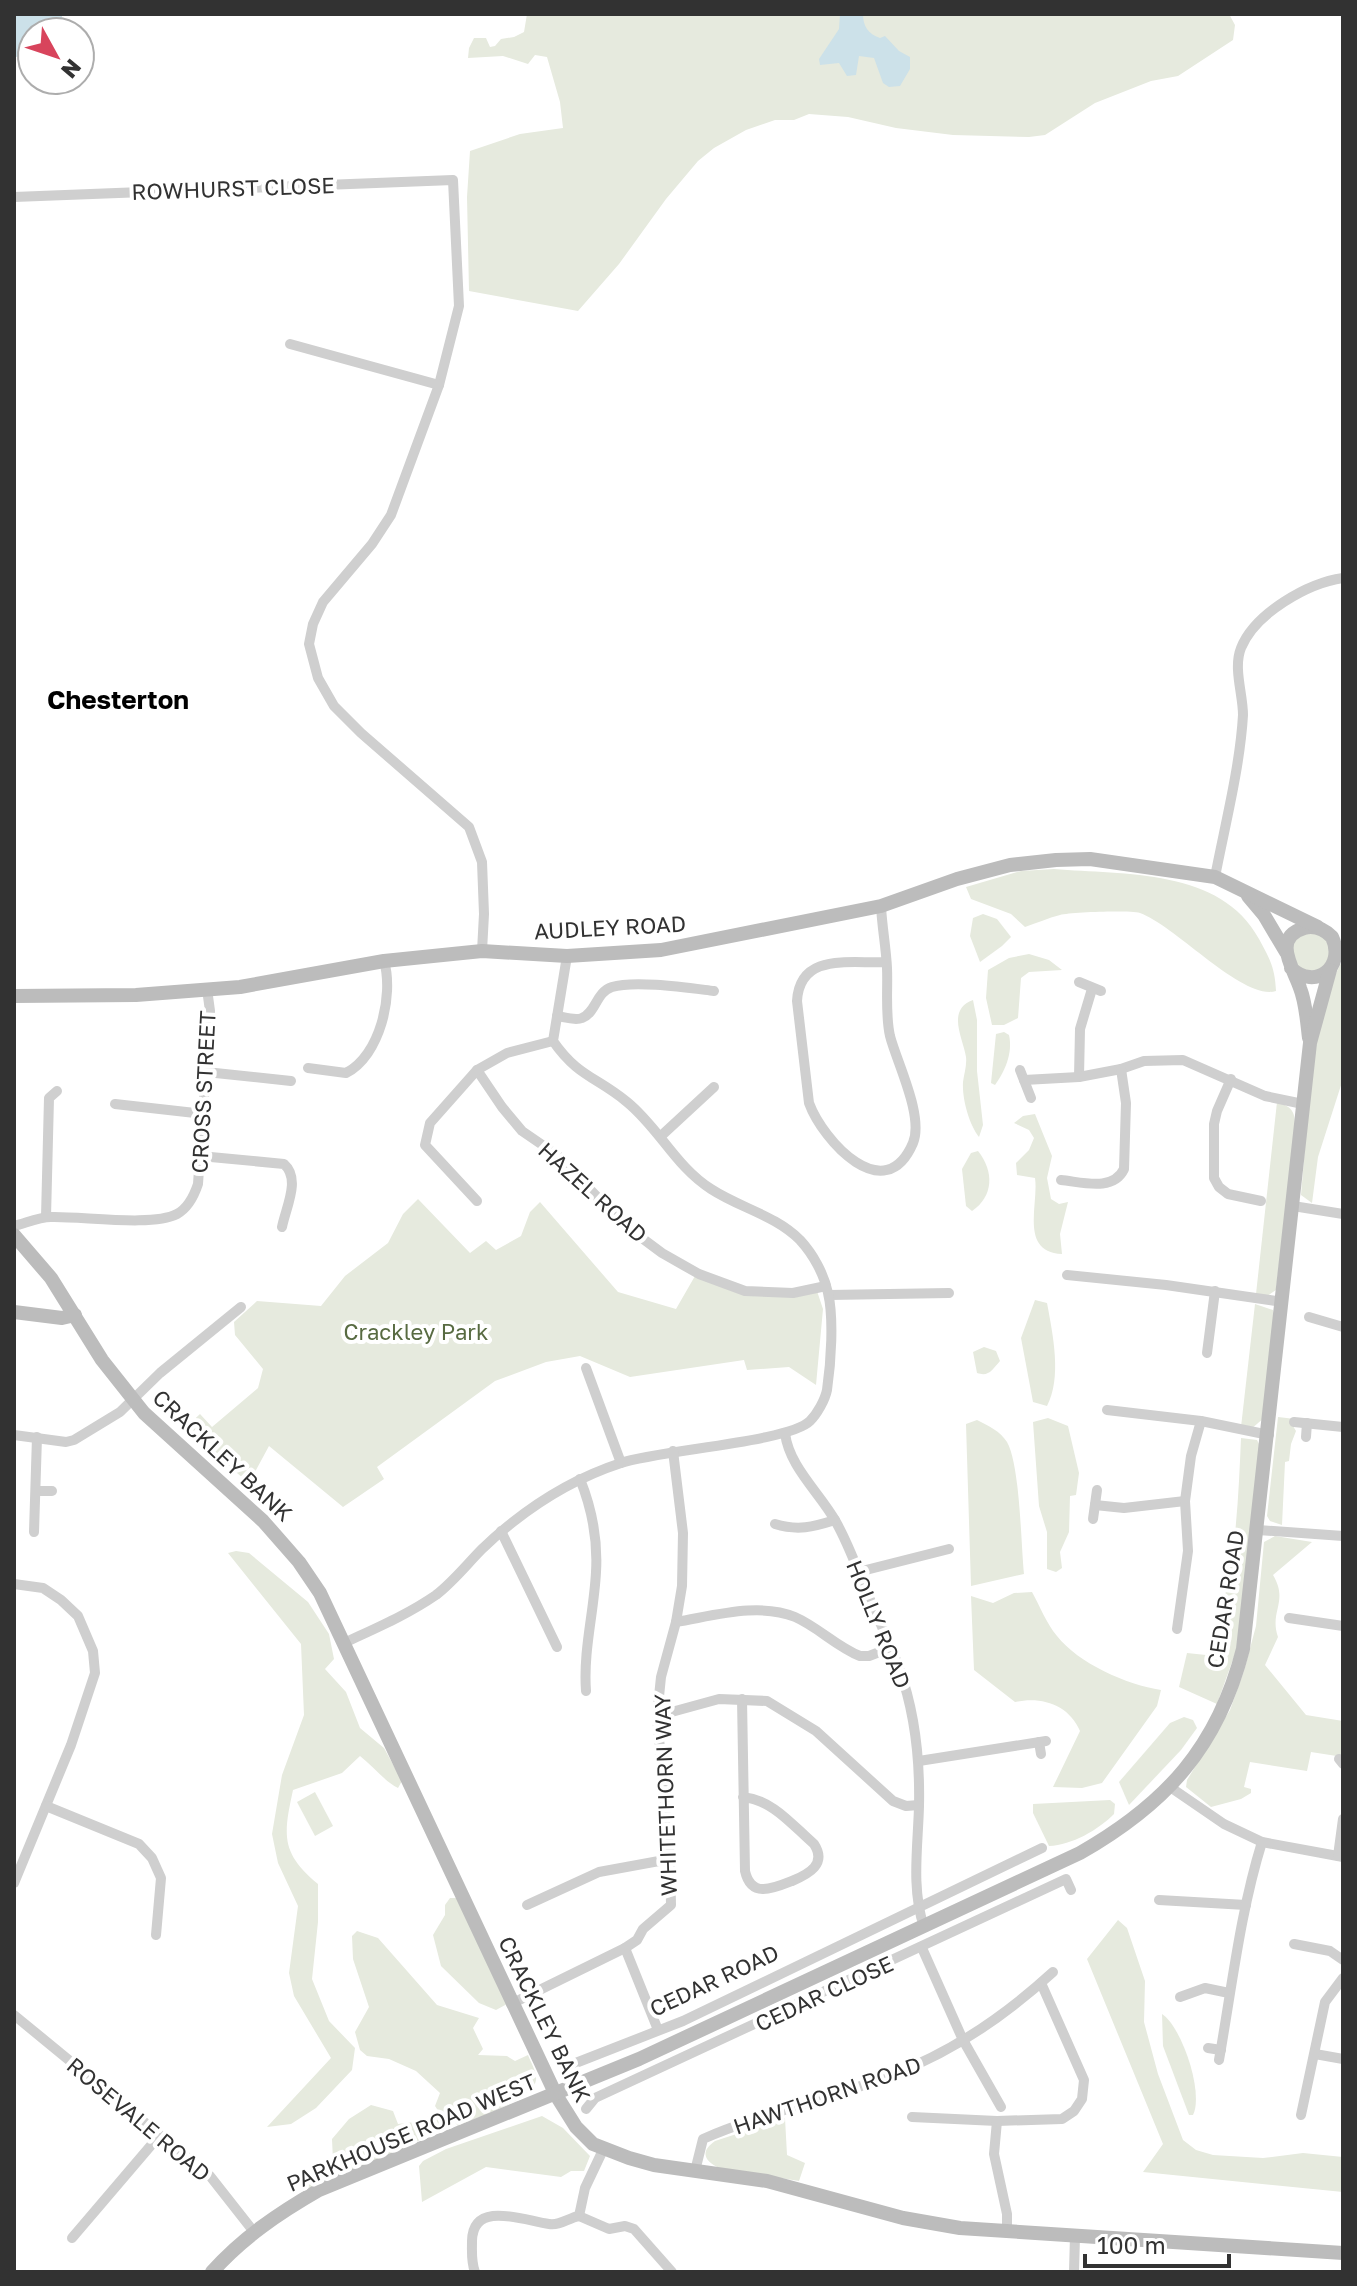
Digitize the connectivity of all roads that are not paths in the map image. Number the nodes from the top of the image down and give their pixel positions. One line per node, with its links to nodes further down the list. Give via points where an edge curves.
1 (14, 197): 3 (street, ROWHURST CLOSE, via 453,180 459,306)
2 (290, 344): 3 (street)
3 (439, 385): 11 (street, via 391,515 323,602 309,644 318,678 334,706 469,827 482,862)
4 (1343, 578): 5 (street, via 1300,590 1257,625 1239,652 1243,714)
5 (1215, 877): 6 (street, AUDLEY ROAD); 7 (street, AUDLEY ROAD, via 1090,859 1056,860 1010,865)
6 (1244, 891): 9 (street, AUDLEY ROAD); 12 (street, AUDLEY ROAD)
7 (881, 906): 13 (street, AUDLEY ROAD, via 661,950); 15 (street)
8 (1343, 927): 9 (street)
9 (1322, 929): 12 (street, via 1298,930); 16 (street, via 1336,946)
10 (1343, 948): 16 (street)
11 (482, 951): 13 (street, AUDLEY ROAD); 14 (street, AUDLEY ROAD)
12 (1286, 952): 17 (street)
13 (567, 956): 22 (street)
14 (384, 961): 19 (street, AUDLEY ROAD); 25 (street, via 389,987 371,1052 346,1073)
15 (886, 962): 15 (street, via 889,1033 915,1128 914,1141 897,1163 875,1171 842,1151 814,1116 797,987 818,965)
16 (1331, 967): 17 (street, via 1312,977); 24 (street)
17 (1291, 968): 24 (street, via 1301,989)
18 (1079, 982): 29 (street, via 1096,990 1080,1029)
19 (207, 989): 21 (street, AUDLEY ROAD); 28 (street, CROSS STREET)
20 (714, 991): 22 (street, via 611,987 585,1017)
21 (14, 996)
22 (557, 1016): 23 (street)
23 (553, 1041): 27 (street, via 507,1053); 38 (street, via 566,1061 628,1103)
24 (1310, 1043): 36 (street, CEDAR ROAD)
25 (308, 1068)
26 (1121, 1069): 29 (street); 30 (street, via 1144,1061 1183,1060); 40 (street, via 1126,1103 1120,1177 1107,1184)
27 (477, 1070): 41 (street, via 430,1123 425,1145); 50 (street, HAZEL ROAD, via 522,1131 557,1155 623,1224 662,1253 745,1291)
28 (206, 1072): 31 (street); 37 (street, CROSS STREET)
29 (1079, 1077): 34 (street, via 1022,1075)
30 (1231, 1079): 36 (street, via 1265,1096); 42 (street, via 1214,1124 1214,1178 1228,1194 1248,1191)
31 (291, 1081)
32 (714, 1087): 38 (street)
33 (57, 1091): 45 (street, via 49,1098)
34 (1031, 1098)
35 (115, 1104): 37 (street)
36 (1303, 1104): 43 (street, CEDAR ROAD)
37 (204, 1114): 39 (street, CROSS STREET)
38 (661, 1136): 50 (street, via 690,1174 801,1241)
39 (200, 1156): 45 (street, CROSS STREET, via 195,1192 175,1215 156,1220); 47 (street, via 286,1166 293,1179)
40 (1061, 1180)
41 (477, 1201)
42 (1261, 1201)
43 (1293, 1206): 44 (street); 53 (street, CEDAR ROAD)
44 (1343, 1214)
45 (46, 1217): 46 (street, CROSS STREET)
46 (14, 1226)
47 (282, 1227)
48 (14, 1235): 56 (street, CRACKLEY BANK)
49 (1067, 1275): 51 (street)
50 (828, 1290): 52 (street, HAZEL ROAD); 67 (street, via 827,1392 810,1421)
51 (1215, 1291): 53 (street); 59 (street)
52 (949, 1293)
53 (1283, 1302): 69 (street, CEDAR ROAD)
54 (241, 1307): 61 (street)
55 (14, 1312): 56 (street)
56 (75, 1315): 61 (street, CRACKLEY BANK)
57 (1309, 1317): 58 (street)
58 (1343, 1327)
59 (1207, 1353)
60 (586, 1368): 73 (street)
61 (133, 1400): 70 (street, via 74,1440); 94 (street, CRACKLEY BANK, via 285,1544 320,1593)
62 (1107, 1410): 63 (street)
63 (1201, 1421): 69 (street); 78 (street)
64 (1294, 1422): 65 (street)
65 (1307, 1423): 66 (street); 71 (street)
66 (1343, 1427)
67 (785, 1433): 72 (street); 81 (street, HOLLY ROAD, via 795,1463)
68 (14, 1435): 70 (street)
69 (1269, 1435): 83 (street, CEDAR ROAD)
70 (37, 1437): 76 (street)
71 (1306, 1437)
72 (673, 1451): 73 (street); 91 (street, WHITETHORN WAY, via 683,1533)
73 (621, 1463): 74 (street)
74 (580, 1479): 84 (street); 97 (street, via 597,1548)
75 (1097, 1490): 79 (street)
76 (36, 1491): 77 (street); 85 (street)
77 (52, 1491)
78 (1185, 1501): 79 (street, via 1124,1508); 93 (street, via 1188,1551)
79 (1095, 1505): 80 (street)
80 (1093, 1519)
81 (835, 1520): 82 (street, via 793,1530); 88 (street, HOLLY ROAD)
82 (775, 1524)
83 (1258, 1530): 86 (street); 102 (street, CEDAR ROAD, via 1238,1672 1212,1730)
84 (501, 1531): 94 (street, via 435,1595); 95 (street)
85 (34, 1532)
86 (1343, 1536)
87 (949, 1549): 88 (street)
88 (858, 1572): 96 (street, HOLLY ROAD)
89 (14, 1584): 105 (street, via 43,1588 61,1600 78,1616 93,1651 95,1673)
90 (1289, 1618): 92 (street)
91 (676, 1622): 96 (street, via 775,1612 797,1618 860,1656); 99 (street, WHITETHORN WAY)
92 (1343, 1626)
93 (1177, 1629)
94 (344, 1643): 129 (street, CRACKLEY BANK)
95 (557, 1647)
96 (890, 1648): 101 (street, HOLLY ROAD, via 909,1702)
97 (586, 1691)
98 (742, 1699): 99 (street, via 719,1699); 103 (street); 104 (street, via 767,1701 816,1731 893,1801)
99 (657, 1716): 110 (street, WHITETHORN WAY)
100 (1041, 1754): 101 (street, via 1042,1741)
101 (919, 1761): 104 (street, HOLLY ROAD)
102 (1170, 1787): 107 (street, via 1224,1824); 117 (street, CEDAR ROAD, via 1109,1837)
103 (743, 1797): 103 (street, via 747,1881 757,1890 769,1891 814,1869 819,1860 814,1844 769,1804)
104 (919, 1805): 116 (street, HOLLY ROAD)
105 (46, 1806): 111 (street); 118 (street, via 139,1844 152,1858 161,1878)
106 (1343, 1819): 109 (street)
107 (1262, 1842): 109 (street); 115 (street)
108 (1039, 1853): 116 (street, CEDAR ROAD)
109 (1341, 1857)
110 (670, 1859): 114 (street, via 599,1872); 120 (street, WHITETHORN WAY, via 671,1905)
111 (14, 1883)
112 (1071, 1890): 121 (street, CEDAR CLOSE, via 1066,1879)
113 (1159, 1900): 115 (street)
114 (527, 1905)
115 (1246, 1905): 126 (street)
116 (919, 1907): 117 (street, HOLLY ROAD); 132 (street, CEDAR ROAD)
117 (924, 1927): 128 (street, CEDAR ROAD)
118 (156, 1935)
119 (1294, 1944): 122 (street, via 1305,1952 1330,1951)
120 (625, 1948): 129 (street, WHITETHORN WAY); 132 (street)
121 (922, 1948): 131 (street, CEDAR CLOSE); 133 (street)
122 (1343, 1960)
123 (1053, 1972): 125 (street, HAWTHORN ROAD)
124 (1343, 1978): 135 (street, via 1325,2002)
125 (1041, 1983): 133 (street, HAWTHORN ROAD); 143 (street, via 1084,2080 1082,2099 1062,2119)
126 (1229, 1993): 127 (street, via 1205,1988); 134 (street, via 1220,2055)
127 (1180, 1997)
128 (770, 1999): 131 (street, CEDAR ROAD); 138 (street, CEDAR ROAD)
129 (511, 2004): 138 (street, CRACKLEY BANK)
130 (14, 2015): 144 (street, ROSEVALE ROAD)
131 (776, 2015): 140 (street, CEDAR CLOSE, via 595,2098)
132 (658, 2030): 137 (street, CEDAR ROAD)
133 (963, 2040): 139 (street); 146 (street, HAWTHORN ROAD, via 894,2075 703,2139)
134 (1208, 2048)
135 (1315, 2054): 136 (street); 141 (street)
136 (1343, 2059)
137 (574, 2067)
138 (556, 2095): 145 (street, CRACKLEY BANK, via 576,2127); 148 (street, PARKHOUSE ROAD WEST, via 319,2190)
139 (996, 2103)
140 (586, 2109)
141 (1299, 2110)
142 (912, 2117): 143 (street)
143 (997, 2121): 149 (street, via 994,2154)
144 (159, 2136): 148 (street, ROSEVALE ROAD, via 210,2176); 151 (street)
145 (603, 2150): 146 (street, CRACKLEY BANK); 147 (street)
146 (695, 2171): 149 (street, CRACKLEY BANK, via 767,2181 903,2218)
147 (579, 2216): 154 (street, via 551,2225 526,2218 483,2219 473,2235); 155 (street, via 609,2229 634,2229)
148 (254, 2232): 153 (street, PARKHOUSE ROAD WEST)
149 (1007, 2233): 150 (street, CRACKLEY BANK)
150 (1075, 2236): 152 (street, CRACKLEY BANK); 156 (street)
151 (72, 2238)
152 (1343, 2253)
153 (212, 2272)
154 (475, 2272)
155 (672, 2272)
156 (1074, 2272)

